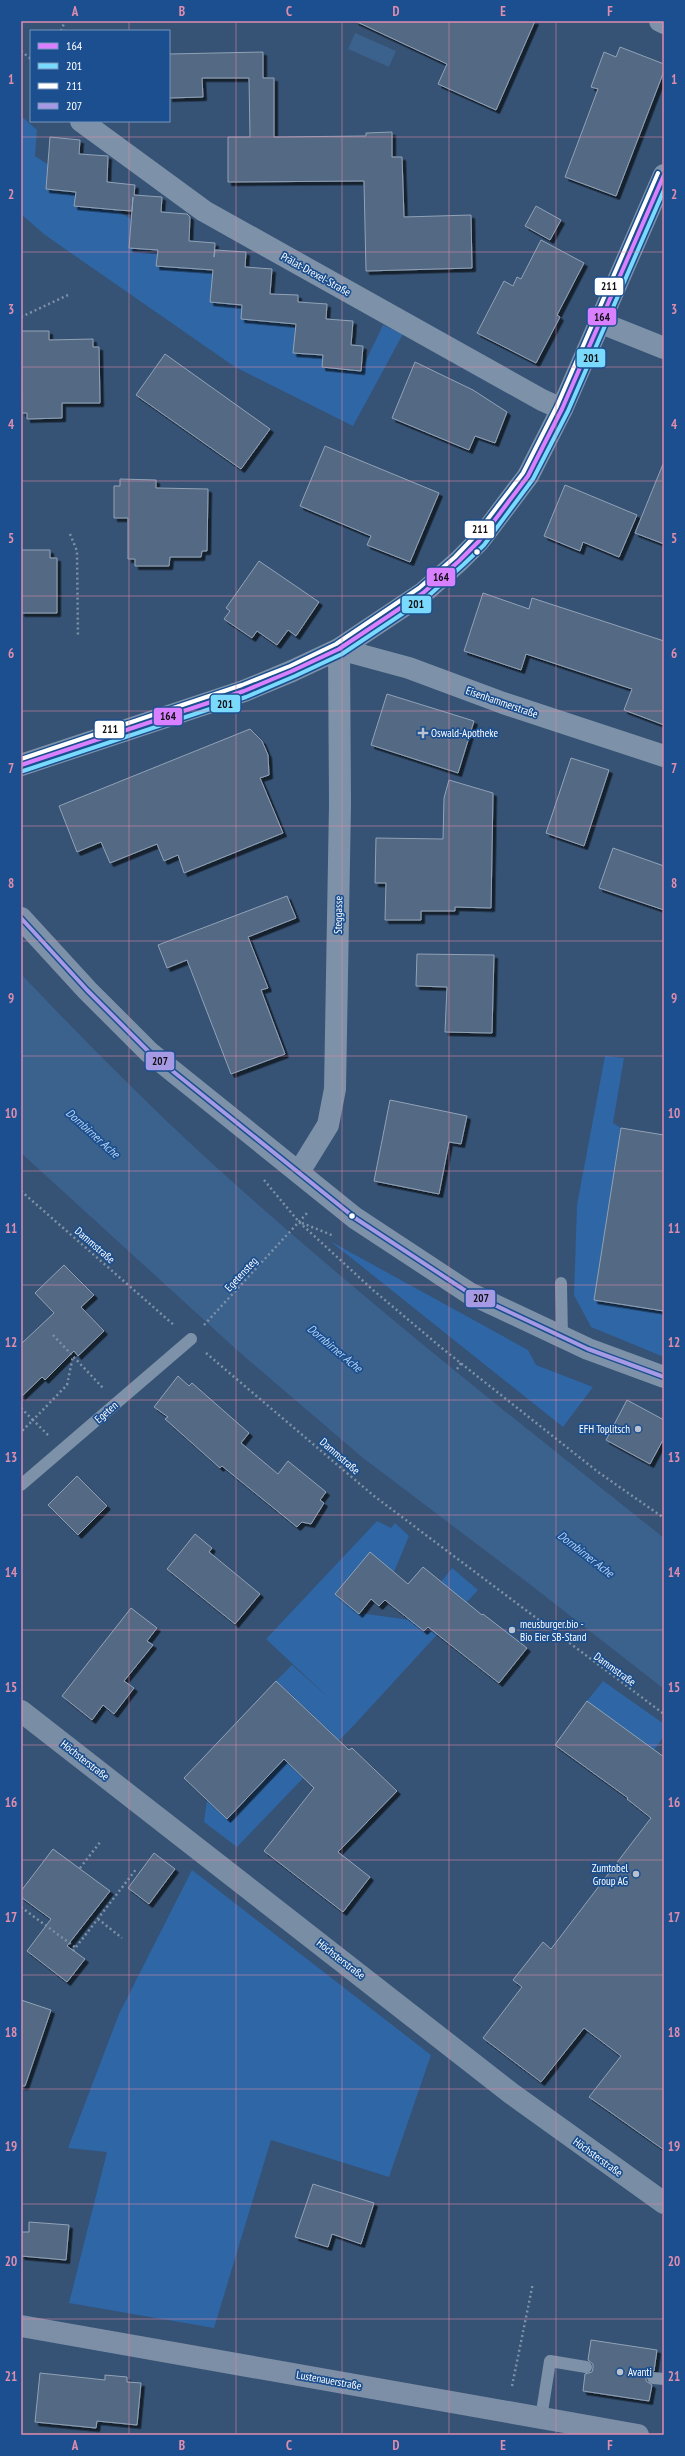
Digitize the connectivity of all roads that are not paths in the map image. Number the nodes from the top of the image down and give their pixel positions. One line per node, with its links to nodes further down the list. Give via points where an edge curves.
1 (660, 21): 2 (street)
2 (664, 23)
3 (82, 122): 7 (street, Prälat-Drexel-Straße, via 204,211)
4 (664, 175): 5 (street)
5 (599, 322): 6 (street); 7 (street)
6 (664, 348)
7 (562, 409): 8 (street, via 528,476 479,541 423,593)
8 (339, 649): 9 (street, Eisenhammerstraße, via 409,668 503,703); 10 (street, via 244,691); 12 (street, Steggasse, via 340,804 335,1089 328,1125)
9 (664, 756)
10 (21, 766)
11 (21, 918): 12 (street, via 87,990 149,1052)
12 (299, 1172): 14 (street, via 355,1218 469,1293)
13 (561, 1283): 14 (lane)
14 (562, 1337): 16 (street)
15 (191, 1339): 17 (lane, Egeten)
16 (664, 1377)
17 (21, 1485)
18 (21, 1711): 19 (main road, Höchsterstraße, via 512,2094)
19 (664, 2203)
20 (21, 2326): 22 (main road, Lustenauerstraße)
21 (586, 2367): 22 (lane, via 550,2361)
22 (542, 2418): 23 (main road, Lustenauerstraße)
23 (626, 2434)

